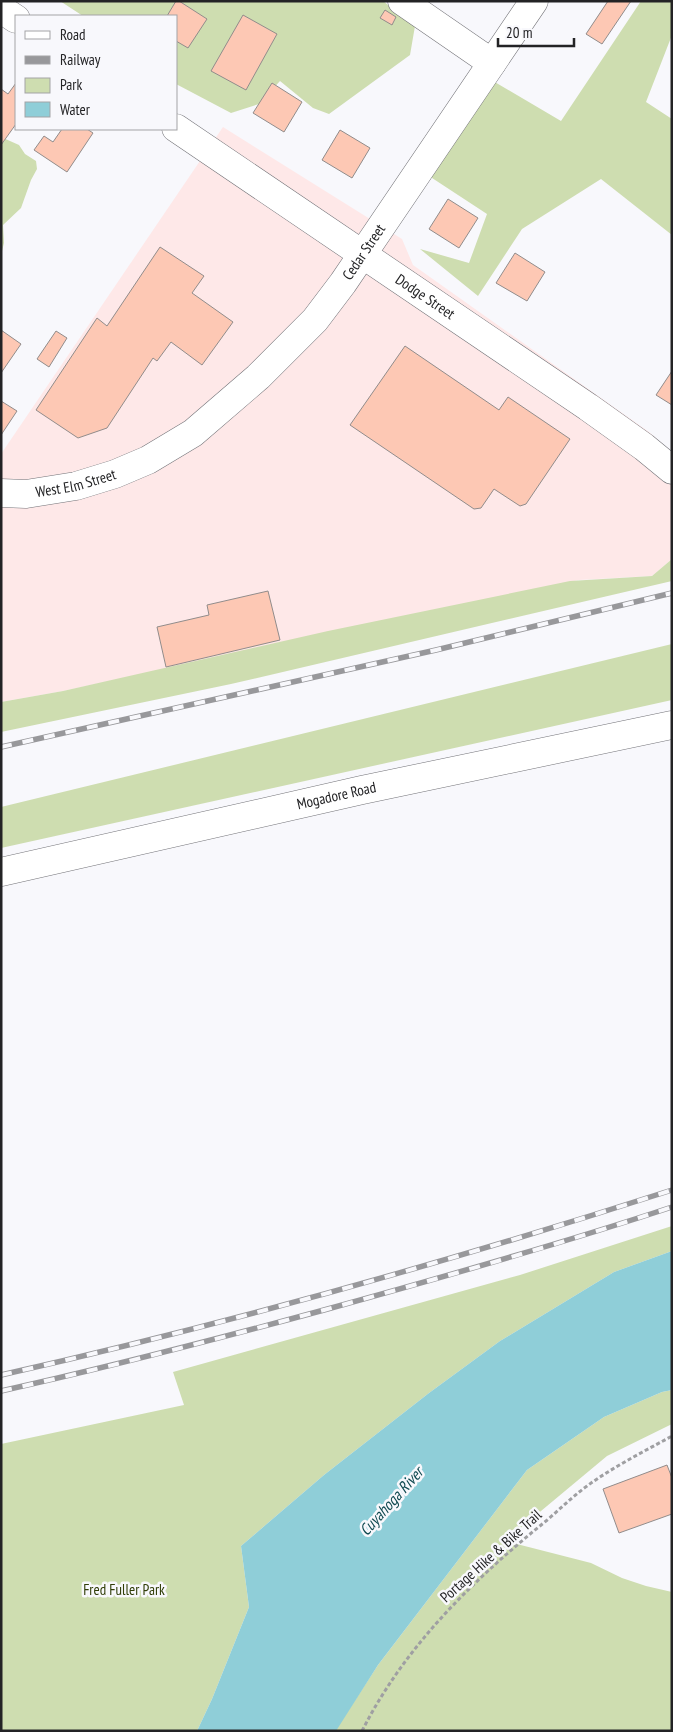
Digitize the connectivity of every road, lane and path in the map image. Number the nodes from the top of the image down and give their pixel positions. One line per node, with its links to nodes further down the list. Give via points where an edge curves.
1 (402, 1): 5 (street)
2 (534, 1): 5 (street, Cedar Street)
3 (1, 9): 4 (street)
4 (15, 18)
5 (492, 63): 7 (street, Cedar Street)
6 (178, 129): 7 (street, Dodge Street)
7 (362, 253): 8 (street, Cedar Street, via 315,320 258,377 193,434); 9 (street, Dodge Street, via 636,441)
8 (148, 460): 10 (street, West Elm Street, via 76,486 26,494)
9 (672, 470)
10 (1, 493)
11 (672, 725): 12 (street, Mogadore Road, via 362,790)
12 (1, 872)
13 (672, 1436): 14 (path, Portage Hike & Bike Trail, via 586,1486 475,1584 411,1652)
14 (362, 1731)

